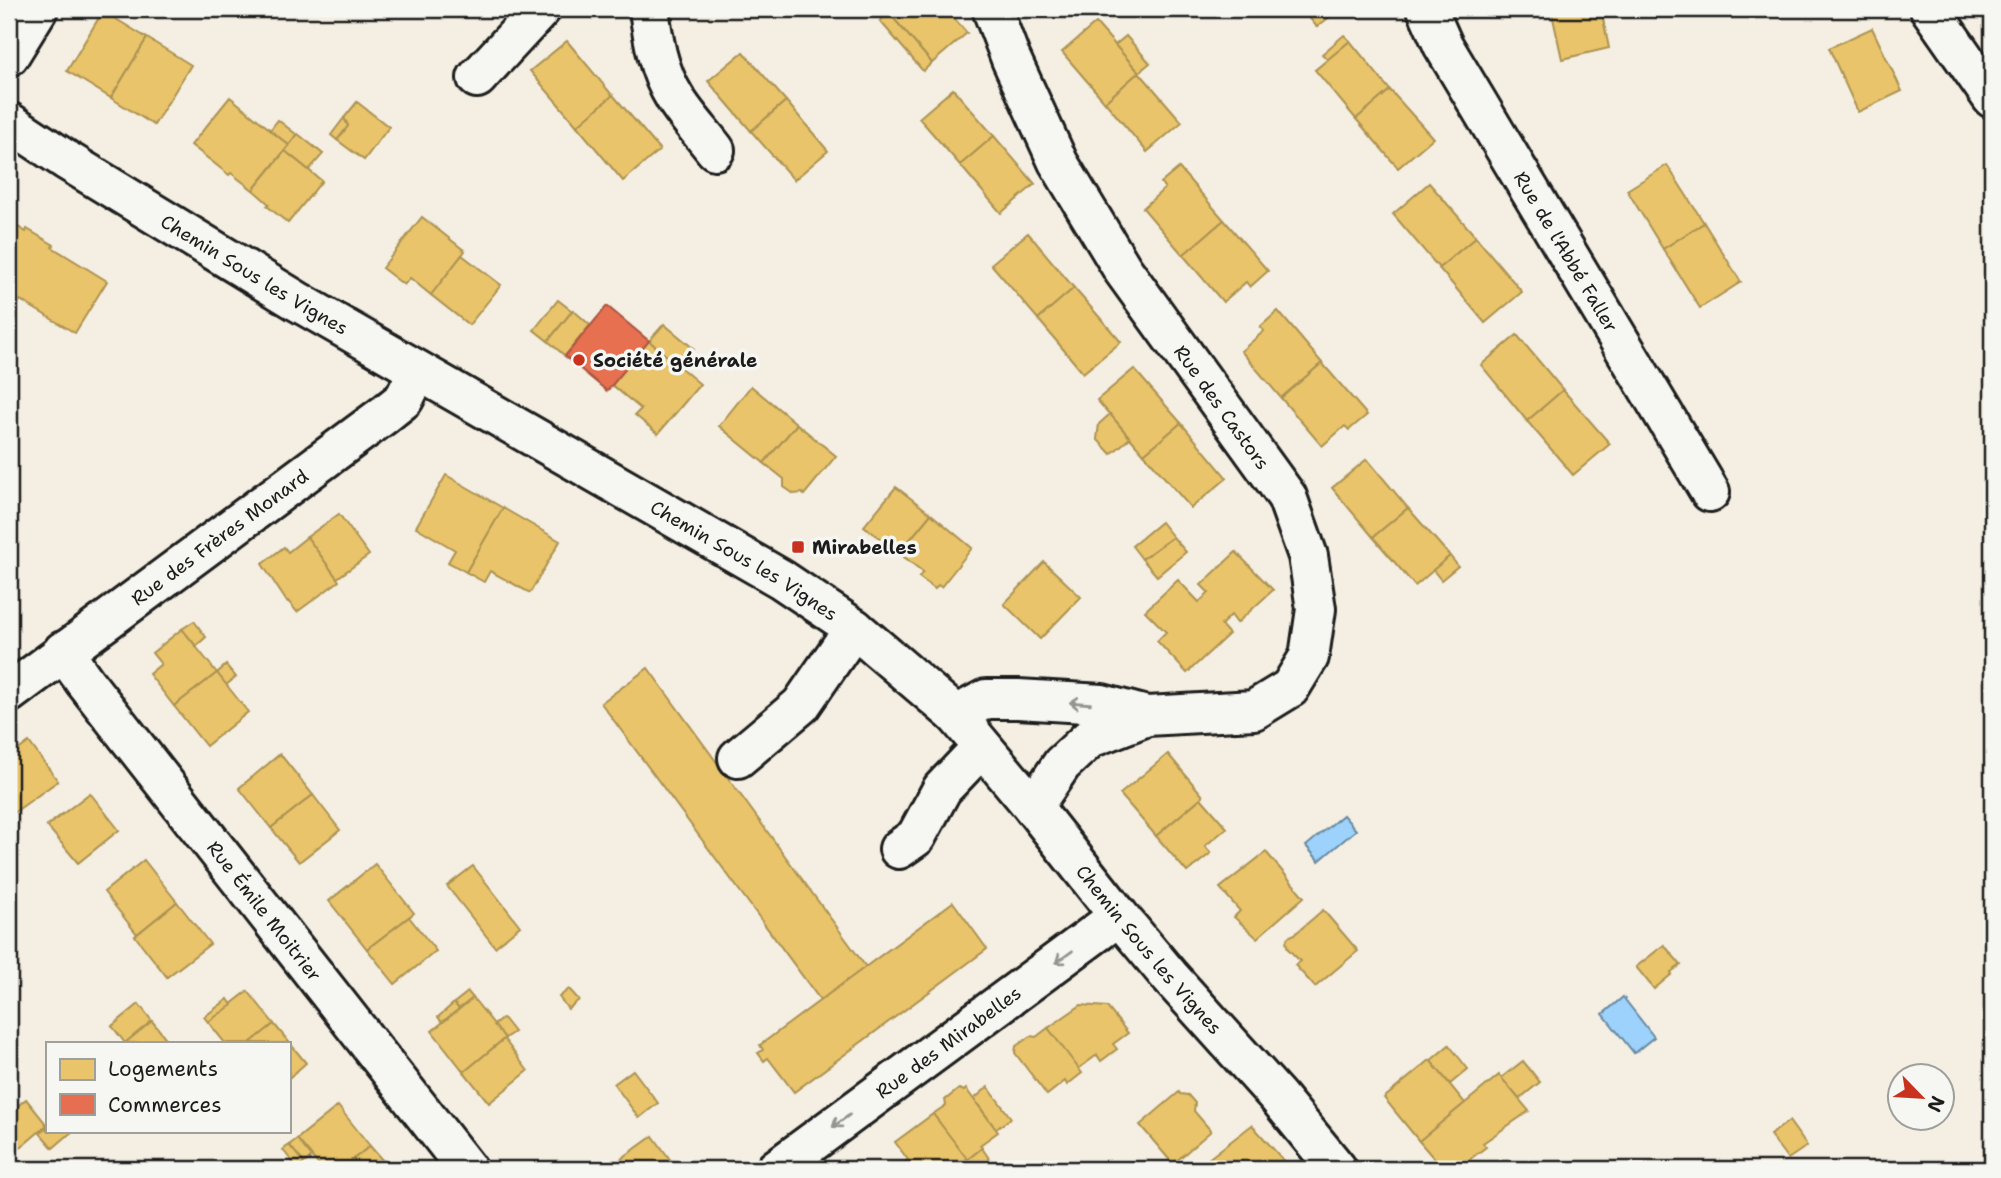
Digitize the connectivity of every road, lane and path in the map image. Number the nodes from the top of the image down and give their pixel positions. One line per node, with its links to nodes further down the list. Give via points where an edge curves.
1 (38, 9): 7 (street)
2 (541, 9): 8 (street)
3 (649, 9): 11 (street, via 663,74 675,98)
4 (992, 9): 18 (street, Rue des Castors, via 1058,162 1124,270 1287,497 1308,556 1316,609 1309,657 1290,688 1254,710)
5 (1427, 9): 13 (street, Rue de l'Abbé Faller, via 1443,45)
6 (1930, 9): 9 (street)
7 (9, 56)
8 (477, 78)
9 (1992, 98)
10 (9, 122): 12 (street, Chemin Sous les Vignes)
11 (715, 150)
12 (418, 371): 14 (street, Chemin Sous les Vignes, via 781,579); 15 (street, Rue des Frères Monard, via 404,399)
13 (1710, 492)
14 (854, 628): 17 (street, Chemin Sous les Vignes); 20 (street, via 802,705)
15 (64, 651): 16 (street, Rue des Frères Monard); 24 (street, Rue Émile Moitrier)
16 (9, 693)
17 (956, 715): 18 (street, Rue des Castors, one-way to 17, via 1102,704 1018,699 986,699); 19 (street, Chemin Sous les Vignes)
18 (1147, 716): 21 (street, Rue des Castors, via 1090,738 1062,764)
19 (982, 747): 21 (street, Chemin Sous les Vignes); 22 (street, via 942,789 916,837)
20 (738, 758)
21 (1032, 807): 23 (street, Chemin Sous les Vignes)
22 (899, 849)
23 (1119, 916): 25 (street, Rue des Mirabelles, one-way to 25); 26 (street, Chemin Sous les Vignes)
24 (467, 1169)
25 (776, 1169)
26 (1337, 1169)

